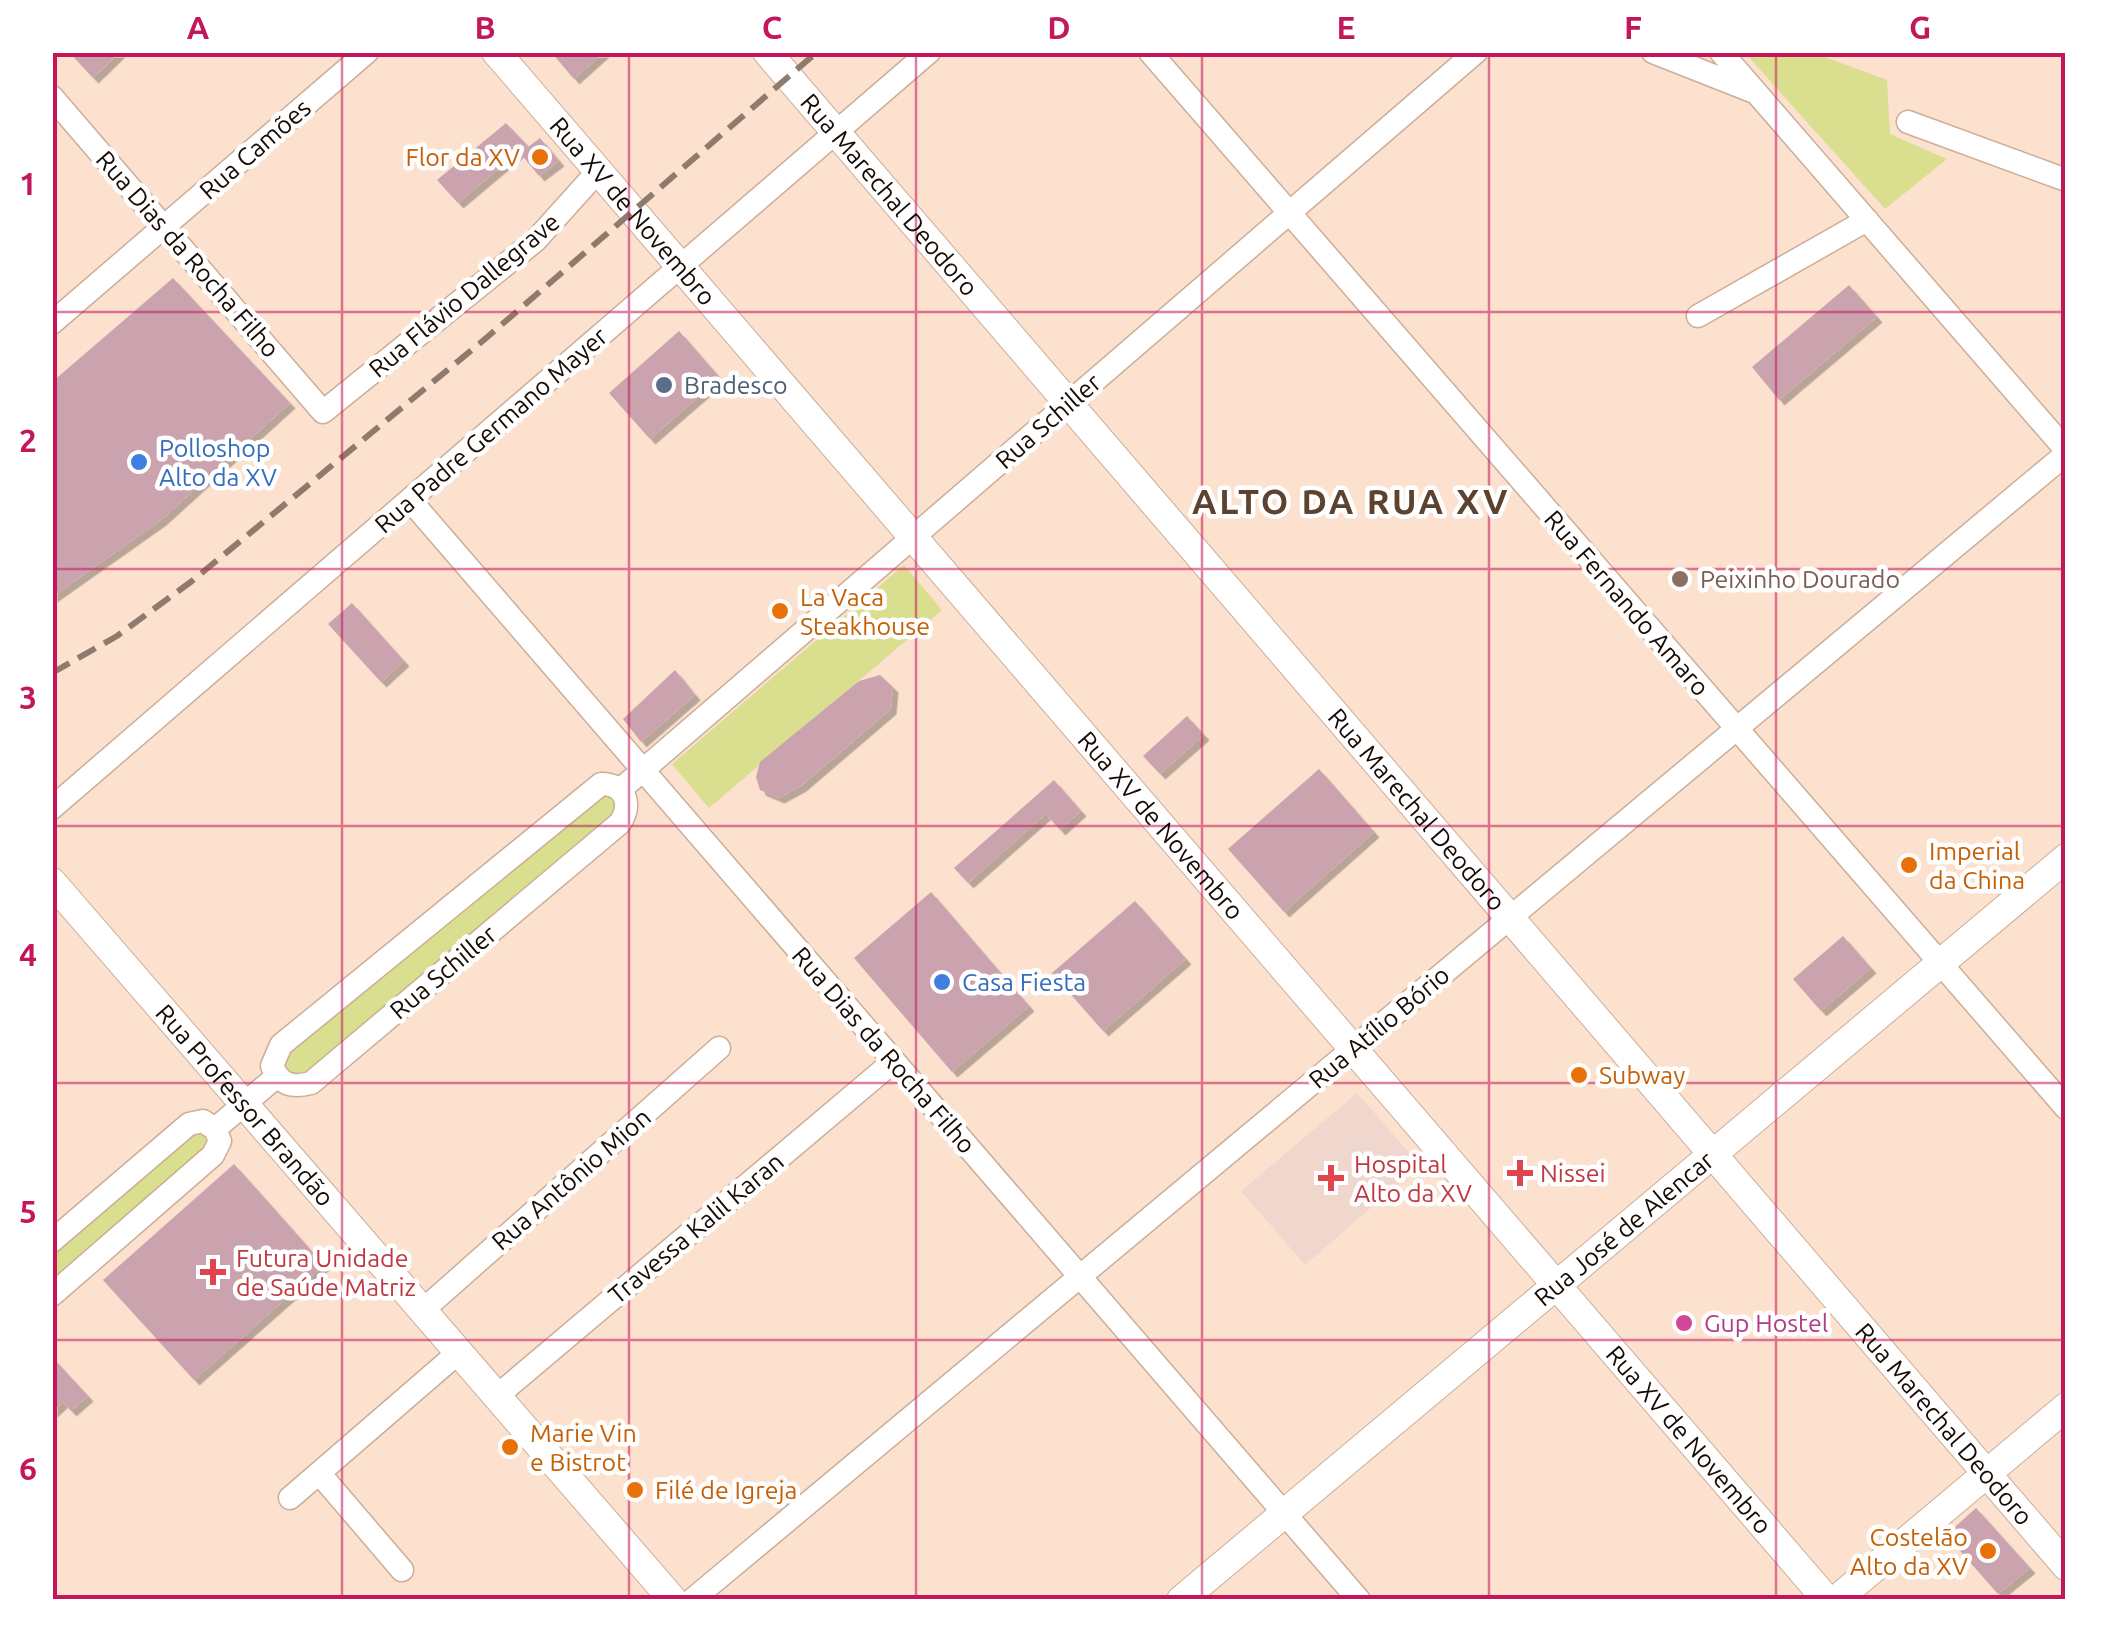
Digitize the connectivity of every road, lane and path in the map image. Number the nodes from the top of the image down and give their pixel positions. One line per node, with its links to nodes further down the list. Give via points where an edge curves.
1 (367, 52): 17 (street, Rua Camões)
2 (496, 52): 13 (main road, Rua XV de Novembro)
3 (767, 52): 12 (main road, Rua Marechal Deodoro)
4 (929, 52): 12 (street, Rua Padre Germano Mayer)
5 (1150, 52): 15 (street, Rua Fernando Amaro)
6 (1476, 52): 15 (street, Rua Schiller)
7 (1652, 52): 9 (street)
8 (1721, 52): 9 (street)
9 (1756, 93): 16 (street)
10 (52, 96): 17 (street, Rua Dias da Rocha Filho)
11 (1908, 122): 14 (street)
12 (836, 132): 18 (street, Rua Padre Germano Mayer); 21 (main road, Rua Marechal Deodoro)
13 (599, 170): 18 (main road, Rua XV de Novembro); 22 (street, Rua Flávio Dallegrave, via 536,240)
14 (2066, 180)
15 (1289, 213): 21 (street, Rua Schiller); 26 (street, Rua Fernando Amaro)
16 (1867, 220): 19 (street); 23 (street)
17 (164, 227): 20 (street, Rua Camões); 22 (street, Rua Dias da Rocha Filho)
18 (680, 267): 24 (street, Rua Padre Germano Mayer); 25 (main road, Rua XV de Novembro)
19 (1698, 316)
20 (52, 323)
21 (1068, 404): 25 (street, Rua Schiller); 32 (main road, Rua Marechal Deodoro)
22 (323, 412)
23 (2066, 452): 26 (street, Rua Atílio Bório)
24 (410, 500): 27 (street, Rua Dias da Rocha Filho); 29 (street, Rua Padre Germano Mayer)
25 (912, 538): 27 (street, Rua Schiller); 35 (main road, Rua XV de Novembro)
26 (1736, 729): 32 (street, Rua Atílio Bório); 33 (street, Rua Fernando Amaro)
27 (643, 770): 28 (street, Rua Schiller); 36 (street, Rua Dias da Rocha Filho)
28 (620, 789): 37 (street, Rua Schiller, via 593,788 280,1046 272,1066); 37 (street, Rua Schiller, via 627,812 620,823 311,1083 284,1084)
29 (52, 808)
30 (2066, 858): 33 (main road, Rua José de Alencar)
31 (52, 882): 38 (main road, Rua Professor Brandão)
32 (1510, 918): 35 (street, Rua Atílio Bório); 41 (main road, Rua Marechal Deodoro)
33 (1940, 964): 39 (street, Rua Fernando Amaro); 41 (main road, Rua José de Alencar)
34 (720, 1048): 46 (street, Rua Antônio Mion)
35 (1352, 1049): 43 (street, Rua Atílio Bório); 44 (main road, Rua XV de Novembro)
36 (894, 1061): 43 (street, Rua Dias da Rocha Filho); 48 (street, Travessa Kalil Karan)
37 (276, 1077): 38 (street, Rua Schiller)
38 (244, 1104): 40 (street, Rua Schiller); 46 (main road, Rua Professor Brandão)
39 (2066, 1108)
40 (215, 1129): 42 (street, Rua Schiller, via 203,1121 189,1124); 45 (street, Rua Schiller, via 220,1142 213,1154)
41 (1711, 1156): 44 (main road, Rua José de Alencar); 51 (main road, Rua Marechal Deodoro)
42 (52, 1240)
43 (1080, 1276): 53 (street, Rua Dias da Rocha Filho); 57 (street, Rua Atílio Bório)
44 (1556, 1285): 53 (main road, Rua José de Alencar); 60 (main road, Rua XV de Novembro)
45 (52, 1295)
46 (423, 1310): 47 (main road, Rua Professor Brandão)
47 (459, 1352): 48 (main road, Rua Professor Brandão); 50 (street)
48 (497, 1396): 56 (main road, Rua Professor Brandão)
49 (2066, 1407): 51 (main road)
50 (319, 1473): 52 (street); 55 (street)
51 (1986, 1473): 54 (main road, Rua Marechal Deodoro); 61 (main road)
52 (290, 1498)
53 (1284, 1513): 58 (main road, Rua José de Alencar); 59 (street, Rua Dias da Rocha Filho)
54 (2066, 1566)
55 (402, 1570)
56 (673, 1600)
57 (692, 1600)
58 (1181, 1600)
59 (1359, 1600)
60 (1827, 1600)
61 (1836, 1600)

